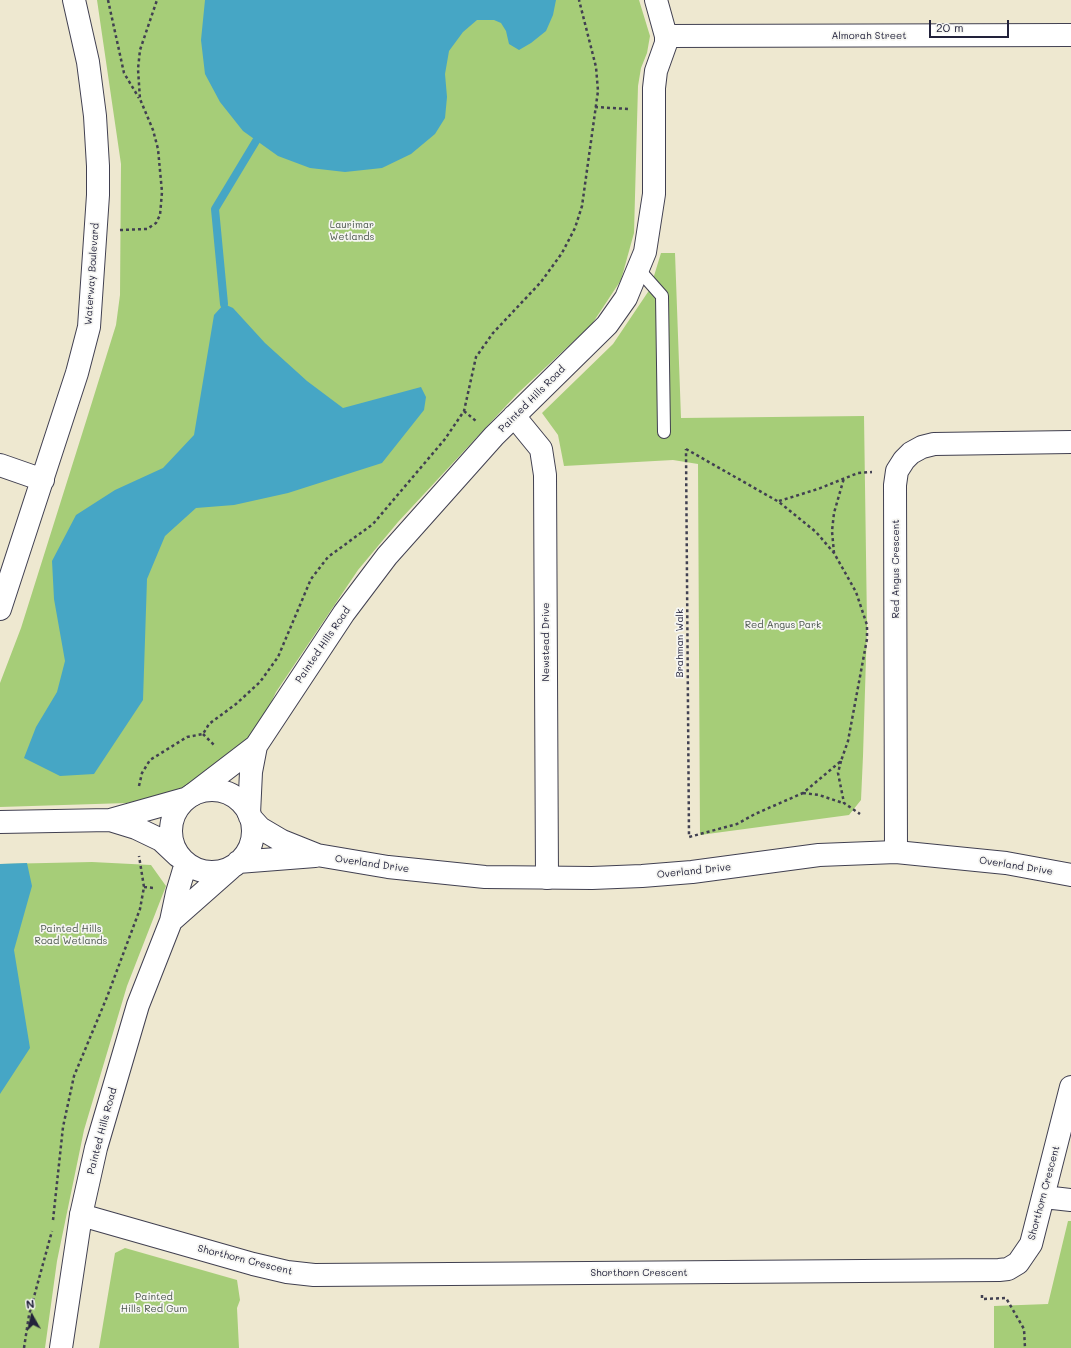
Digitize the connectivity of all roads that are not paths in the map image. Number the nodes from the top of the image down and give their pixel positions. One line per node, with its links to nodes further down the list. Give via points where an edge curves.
1 (74, 0): 10 (street, Waterway Boulevard, via 88,62 98,166 89,327)
2 (656, 0): 3 (street, Painted Hills Road)
3 (666, 36): 4 (street, Almorah Street); 5 (street, Painted Hills Road, via 656,71 654,194 645,252)
4 (1071, 36)
5 (639, 270): 6 (street, Painted Hills Road, via 626,298 607,325); 7 (lane, via 662,296)
6 (514, 416): 12 (street, Painted Hills Road, via 387,556 344,613); 22 (street, Newstead Drive, via 541,449 545,475)
7 (664, 432)
8 (1071, 442): 17 (street, Red Angus Crescent, via 934,444 911,453 897,471)
9 (0, 465): 10 (street)
10 (43, 480): 11 (street, Waterway Boulevard)
11 (0, 609)
12 (256, 746): 13 (street, Painted Hills Road); 14 (street, Painted Hills Road, via 251,772)
13 (190, 796): 14 (street, via 205,791 231,795 242,803); 15 (street); 19 (street, via 178,808 172,820 174,848)
14 (250, 815): 18 (street, Overland Drive, via 265,832); 20 (street, via 252,841 247,853)
15 (110, 820): 16 (street); 19 (street, via 136,828 161,840)
16 (0, 822)
17 (896, 852): 21 (street, Overland Drive, via 1006,863); 22 (street, Overland Drive, via 819,855 642,876)
18 (317, 856): 20 (street, Overland Drive); 22 (street, Overland Drive, via 388,867 485,877)
19 (184, 861): 20 (street, via 197,869 209,872 221,871); 23 (street, Painted Hills Road)
20 (235, 865): 23 (street, Painted Hills Road)
21 (1071, 876)
22 (547, 878)
23 (171, 922): 27 (street, Painted Hills Road, via 138,1005 96,1148)
24 (1071, 1087): 25 (street, Shorthorn Crescent)
25 (1044, 1197): 26 (street); 27 (street, Shorthorn Crescent, via 1031,1244 1018,1263 1008,1269 981,1270 314,1275 253,1264)
26 (1071, 1200)
27 (81, 1215): 28 (street, Painted Hills Road)
28 (61, 1348)

